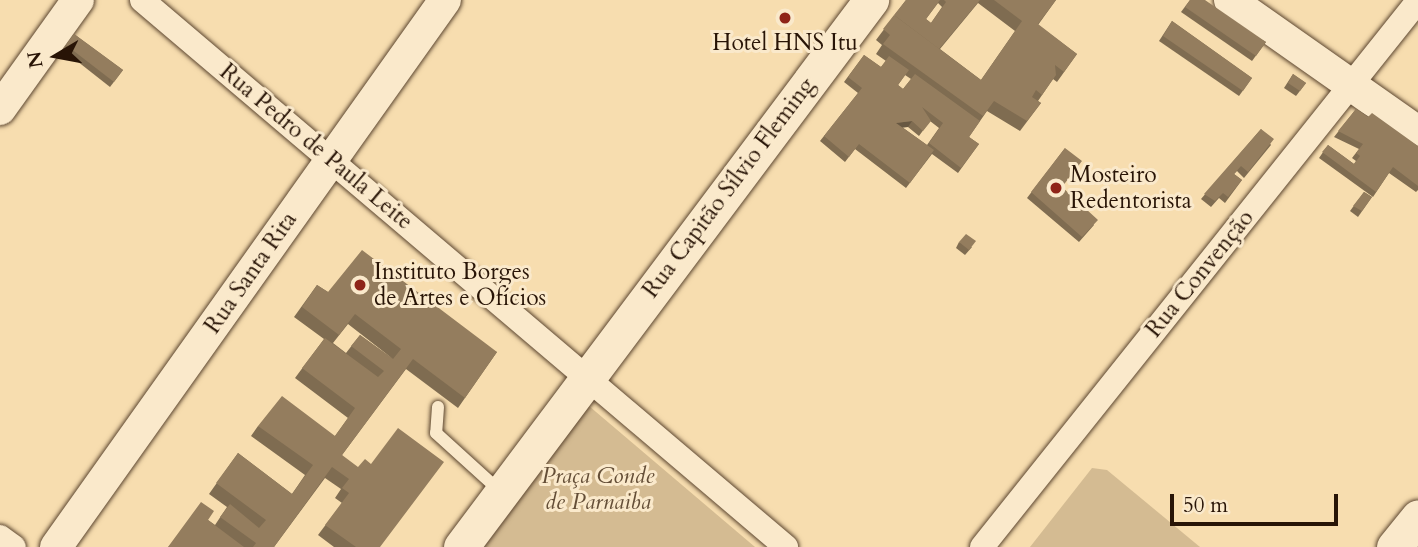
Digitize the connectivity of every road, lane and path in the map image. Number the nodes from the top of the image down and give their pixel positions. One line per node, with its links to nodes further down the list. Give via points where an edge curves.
1 (78, 0): 8 (street)
2 (142, 0): 10 (street, Rua Pedro de Paula Leite)
3 (445, 0): 10 (street, Rua Santa Rita)
4 (871, 0): 11 (main road, Rua Capitão Sílvio Fleming)
5 (1230, 0): 7 (street)
6 (1418, 1): 7 (street, Rua Convenção)
7 (1351, 84): 9 (street); 20 (street, Rua Convenção)
8 (0, 109)
9 (1418, 132)
10 (331, 160): 11 (street, Rua Pedro de Paula Leite); 17 (street, Rua Santa Rita)
11 (586, 377): 13 (main road); 19 (street)
12 (438, 407): 13 (lane, via 436,433)
13 (502, 492): 18 (main road)
14 (1418, 517): 21 (main road)
15 (0, 537): 16 (street)
16 (14, 547)
17 (56, 547)
18 (461, 547)
19 (786, 547)
20 (982, 547)
21 (1394, 547)

